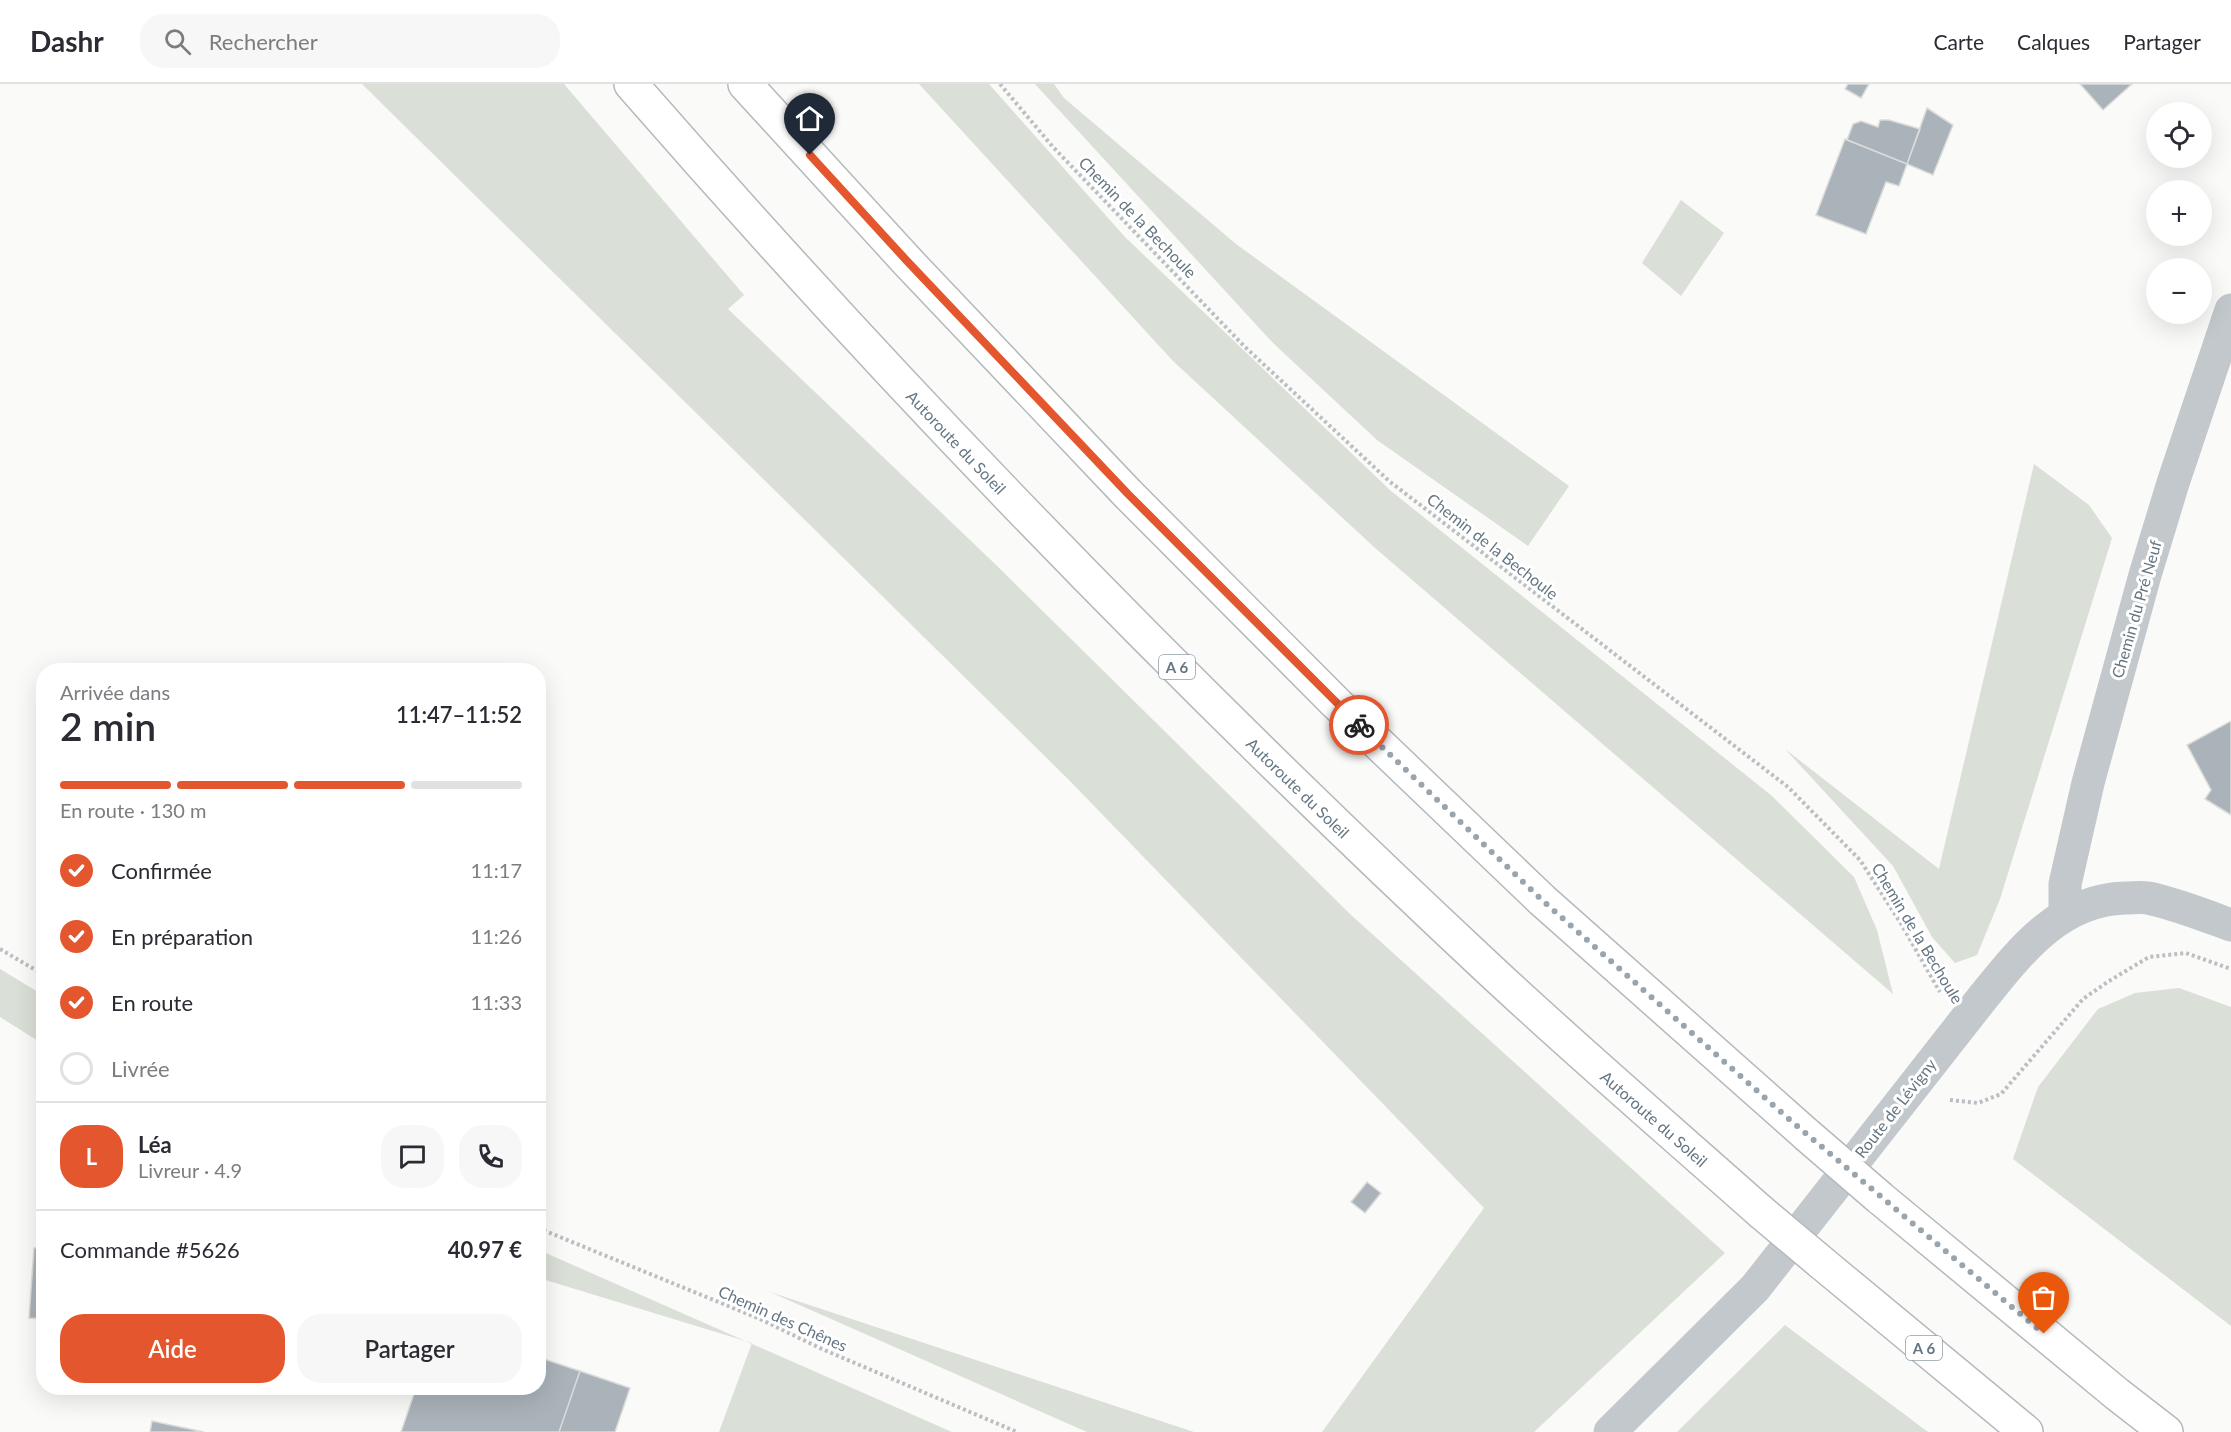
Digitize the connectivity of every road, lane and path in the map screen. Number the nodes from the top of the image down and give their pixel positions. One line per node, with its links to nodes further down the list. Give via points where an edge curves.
1 (631, 84): 15 (highway, Autoroute du Soleil / A 6, bridge, via 846,325 1062,552 1276,767 1494,974 1761,1212)
2 (745, 84): 16 (highway, bridge, via 1120,485 1335,702 1542,900 1880,1198)
3 (1000, 84): 10 (path, Chemin de la Bechoule, via 1053,147 1244,346 1389,481 1788,788 1860,860)
4 (2231, 310): 5 (street, Chemin du Pré Neuf, via 2145,575 2088,783 2065,884)
5 (2065, 914): 6 (street, Route de Lévigny, via 2108,899 2146,898); 10 (street, Route de Lévigny, via 2022,949)
6 (2231, 925)
7 (0, 949): 9 (path)
8 (2231, 969): 11 (path, via 2186,953 2149,957 2083,999 2001,1094 1978,1103)
9 (36, 970)
10 (1959, 1026): 11 (street, Route de Lévigny)
11 (1903, 1096): 14 (street, Route de Lévigny, via 1755,1288)
12 (546, 1231): 13 (path, Chemin des Chênes, via 760,1319)
13 (1017, 1432)
14 (1610, 1432)
15 (2026, 1432)
16 (2166, 1432)

